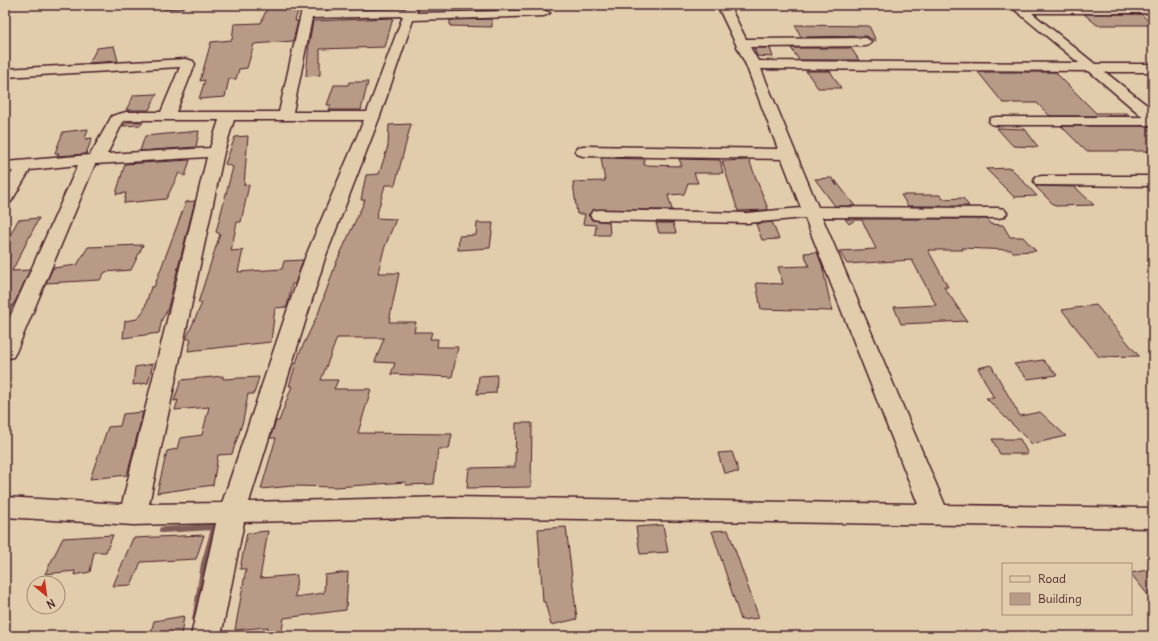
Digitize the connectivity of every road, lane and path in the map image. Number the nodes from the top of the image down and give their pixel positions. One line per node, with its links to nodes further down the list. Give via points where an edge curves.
1 (179, 5): 3 (street)
2 (723, 5): 10 (street)
3 (168, 6)
4 (1018, 7): 7 (street); 12 (street)
5 (309, 10): 6 (street); 17 (street)
6 (410, 11): 8 (street); 18 (street)
7 (1149, 11)
8 (544, 13)
9 (866, 42): 10 (street)
10 (742, 43): 11 (street)
11 (753, 66): 12 (street); 24 (street)
12 (1091, 67): 13 (street); 19 (street)
13 (1153, 68)
14 (5, 73): 15 (street, via 186,63 187,67)
15 (167, 115): 16 (street); 25 (street, via 117,118)
16 (228, 116): 17 (street); 23 (street)
17 (285, 116): 18 (street)
18 (373, 116): 36 (street, via 315,258)
19 (1153, 117)
20 (996, 121): 21 (street)
21 (1153, 121)
22 (583, 151): 24 (street)
23 (216, 152): 25 (street); 37 (street)
24 (788, 154): 31 (street)
25 (92, 159): 26 (street); 34 (street)
26 (25, 165): 27 (street); 30 (street)
27 (5, 167)
28 (1042, 181): 29 (street)
29 (1153, 182)
30 (5, 198)
31 (811, 212): 32 (street); 33 (street, via 747,218); 38 (street)
32 (998, 213)
33 (599, 216)
34 (5, 352)
35 (5, 506): 37 (street)
36 (232, 513): 37 (street); 38 (street, via 456,507); 40 (street)
37 (133, 515)
38 (936, 515): 39 (street)
39 (1153, 518)
40 (206, 636)

